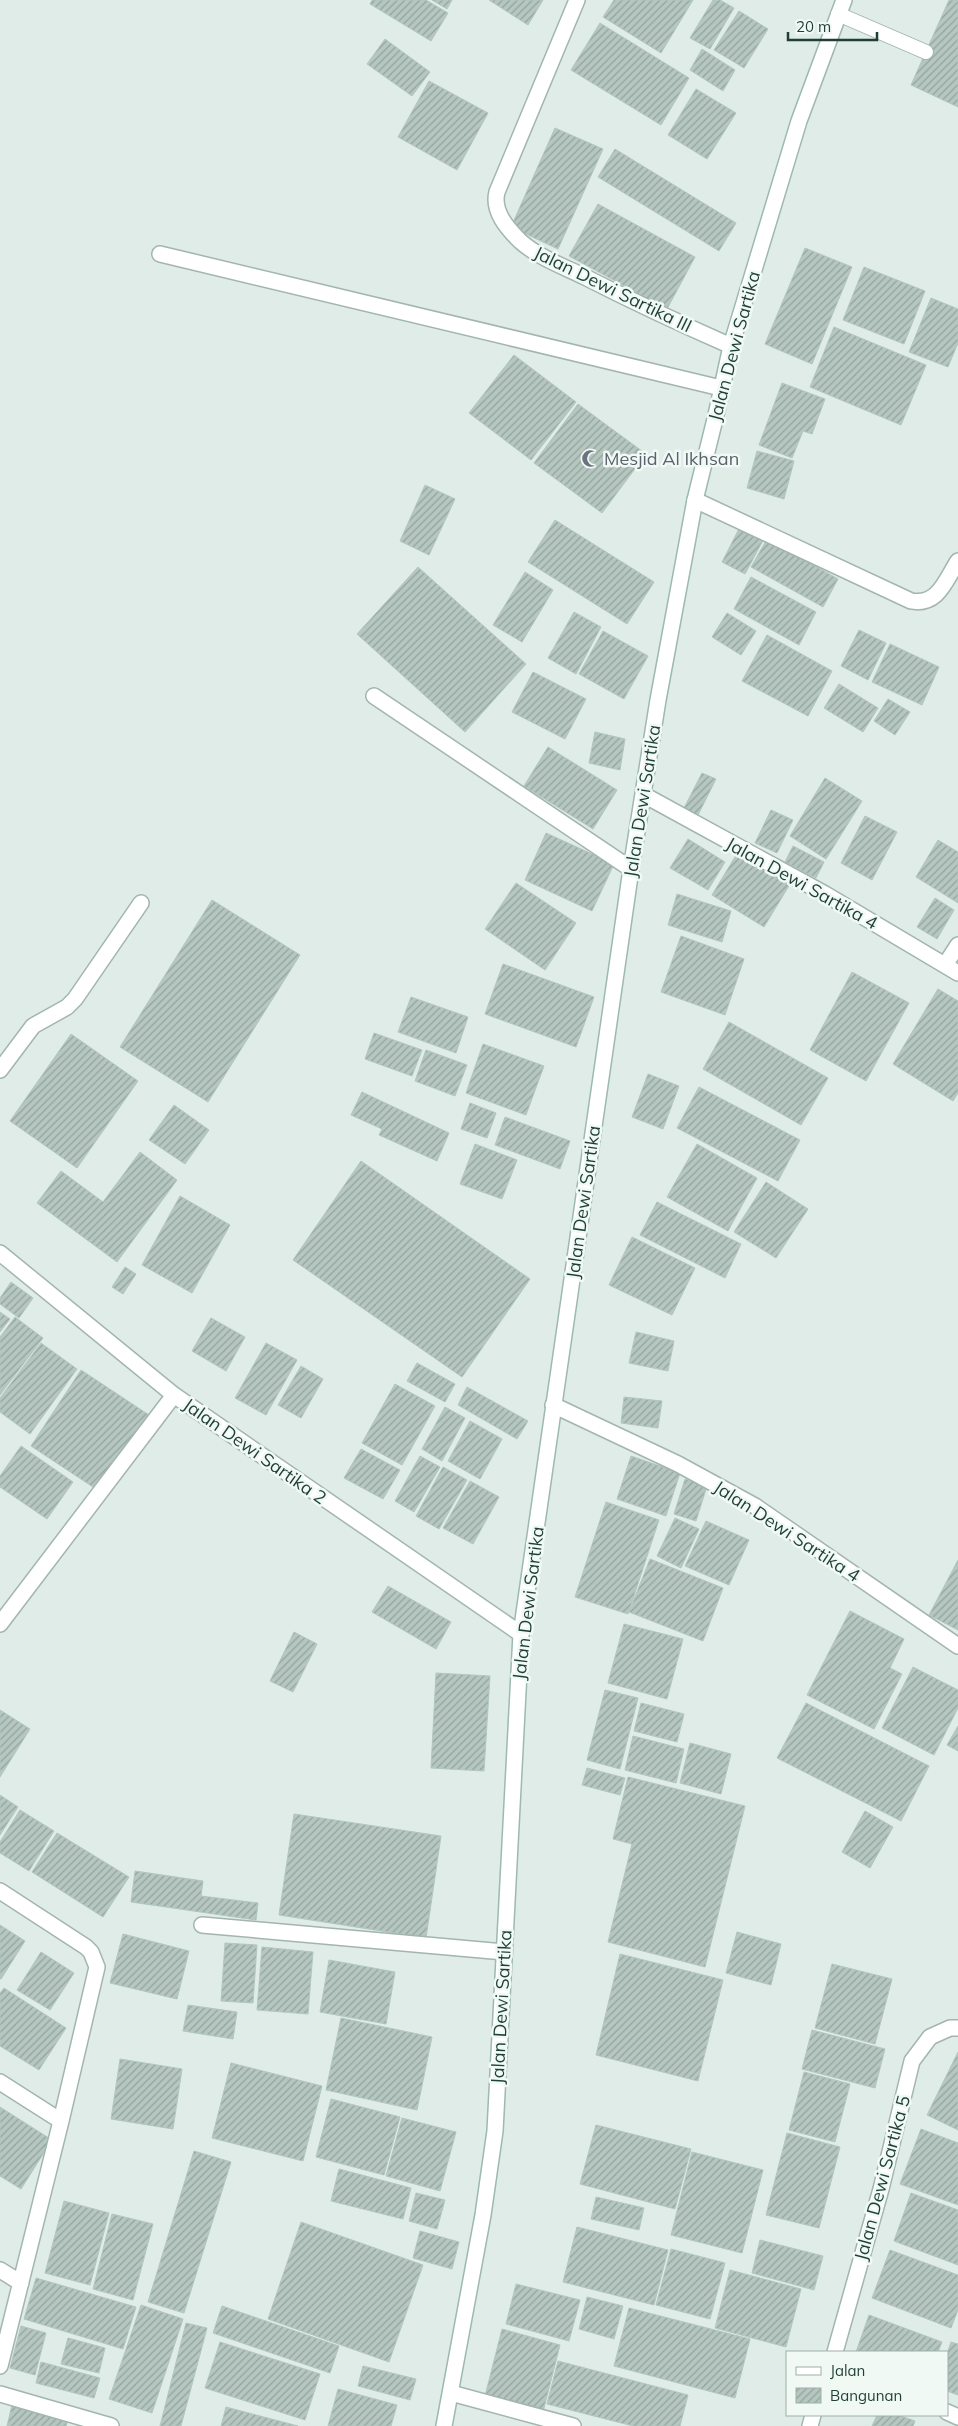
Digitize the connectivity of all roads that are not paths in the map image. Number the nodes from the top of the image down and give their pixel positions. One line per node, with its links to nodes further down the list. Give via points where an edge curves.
1 (577, 0): 5 (street, Jalan Dewi Sartika III, via 497,192 496,207 503,221 521,241 542,256)
2 (841, 7): 3 (lane); 5 (street, Jalan Dewi Sartika, via 799,121)
3 (926, 52)
4 (160, 254): 6 (street)
5 (731, 346): 6 (street, Jalan Dewi Sartika)
6 (721, 388): 7 (street, Jalan Dewi Sartika)
7 (695, 500): 8 (street, via 911,601 922,603 930,600); 10 (street, Jalan Dewi Sartika)
8 (958, 561)
9 (374, 696): 11 (street)
10 (644, 795): 11 (street, Jalan Dewi Sartika); 14 (street, Jalan Dewi Sartika 4, via 825,894)
11 (631, 869): 18 (street, Jalan Dewi Sartika)
12 (140, 903): 15 (street, via 75,999 33,1026)
13 (958, 945): 14 (street)
14 (952, 969)
15 (0, 1070)
16 (0, 1253): 17 (street, Jalan Dewi Sartika 2)
17 (174, 1395): 19 (street); 20 (street, Jalan Dewi Sartika 2)
18 (553, 1405): 20 (street, Jalan Dewi Sartika); 21 (street, Jalan Dewi Sartika 4, via 678,1464 755,1506)
19 (0, 1624)
20 (520, 1634): 24 (street, Jalan Dewi Sartika)
21 (958, 1646)
22 (0, 1891): 27 (street, via 86,1947 97,1967)
23 (202, 1925): 24 (street)
24 (504, 1952): 32 (street, Jalan Dewi Sartika, via 492,2160)
25 (958, 2028): 30 (street, Jalan Dewi Sartika 5, via 930,2037 912,2061)
26 (0, 2082): 27 (street)
27 (62, 2121): 29 (street)
28 (0, 2270): 29 (street)
29 (21, 2283): 31 (street)
30 (836, 2351)
31 (0, 2366)
32 (450, 2393): 35 (street, Jalan Dewi Sartika); 36 (street)
33 (0, 2394): 34 (street)
34 (111, 2426)
35 (444, 2426)
36 (573, 2426)

